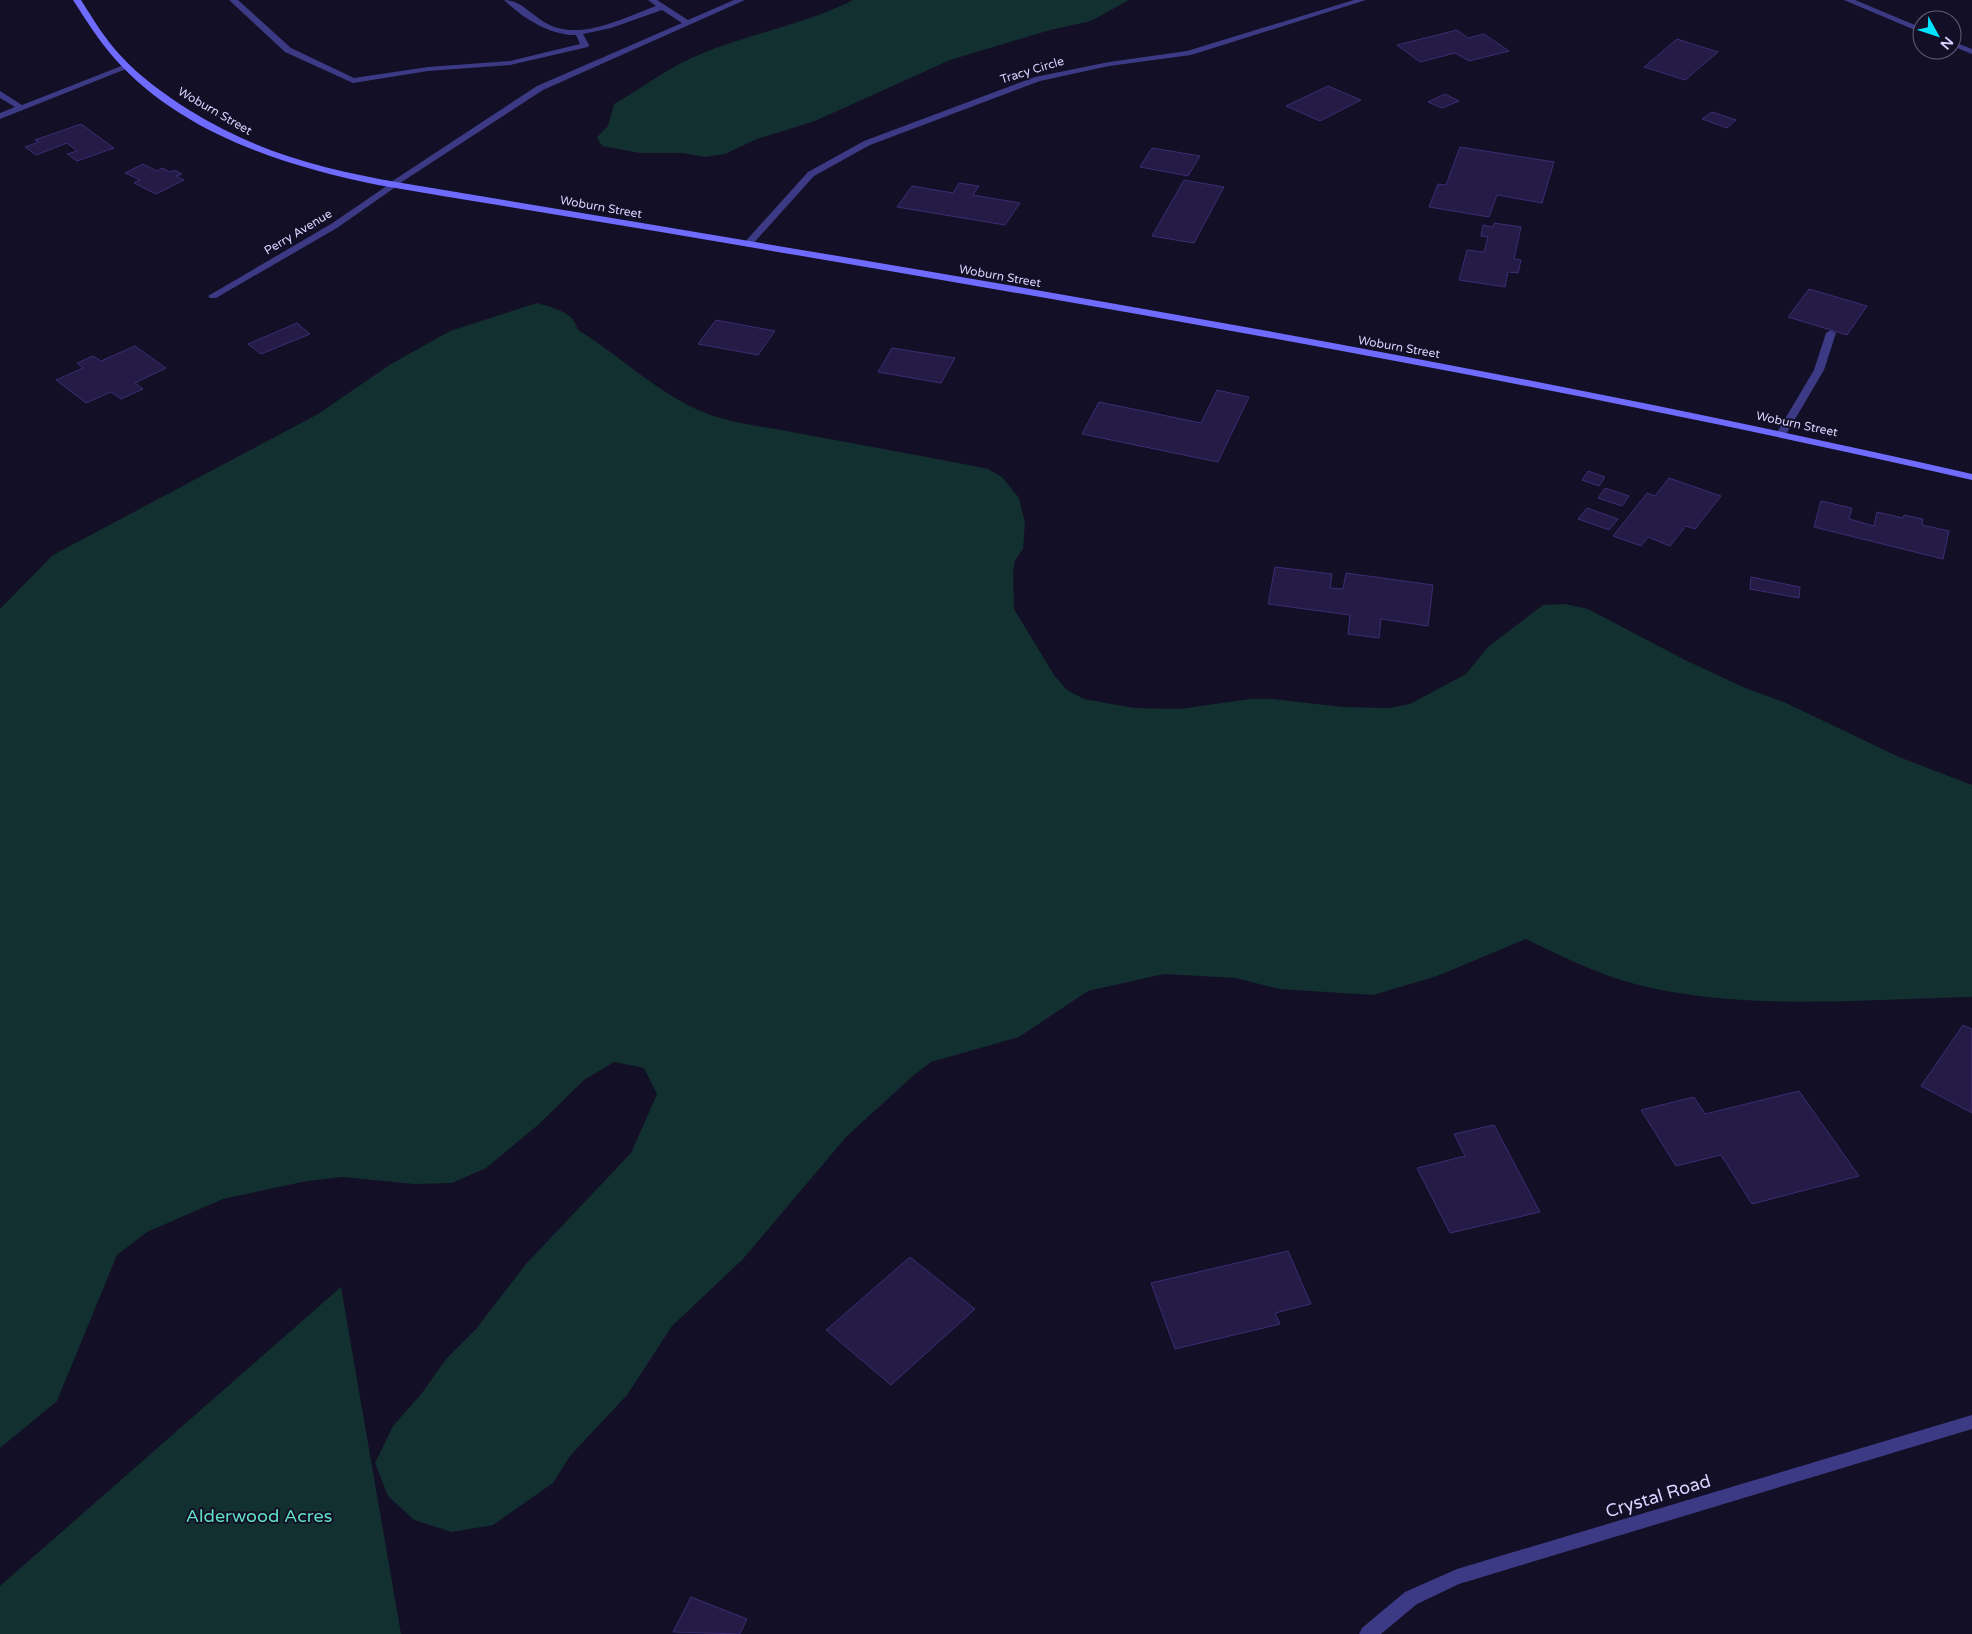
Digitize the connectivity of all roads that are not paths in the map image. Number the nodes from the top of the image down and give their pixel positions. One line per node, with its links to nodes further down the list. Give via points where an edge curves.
1 (77, 0): 12 (street, Woburn Street)
2 (233, 0): 11 (street, via 288,50 353,81 428,69 510,64 585,44)
3 (508, 0): 11 (street, via 555,30)
4 (652, 0): 8 (street)
5 (742, 0): 9 (street, Perry Avenue)
6 (1362, 0): 17 (street, Tracy Circle, via 1188,53 1084,68 1038,79 867,143 811,174)
7 (1848, 0): 10 (street)
8 (662, 7): 9 (street); 11 (street)
9 (687, 23): 16 (street, Perry Avenue, via 540,88)
10 (1912, 27)
11 (579, 32)
12 (127, 67): 14 (street); 16 (street, Woburn Street, via 195,117 254,148 318,169)
13 (0, 94): 14 (street)
14 (21, 108): 15 (street)
15 (0, 116)
16 (394, 184): 17 (street, Woburn Street); 18 (street, Perry Avenue, via 334,226)
17 (748, 244): 20 (street, Woburn Street, via 1483,374)
18 (213, 296)
19 (1831, 333): 20 (street, via 1819,370)
20 (1781, 434): 21 (street, Woburn Street)
21 (1972, 477)
22 (1972, 1422): 23 (street, Crystal Road, via 1457,1577 1411,1598)
23 (1368, 1634)

